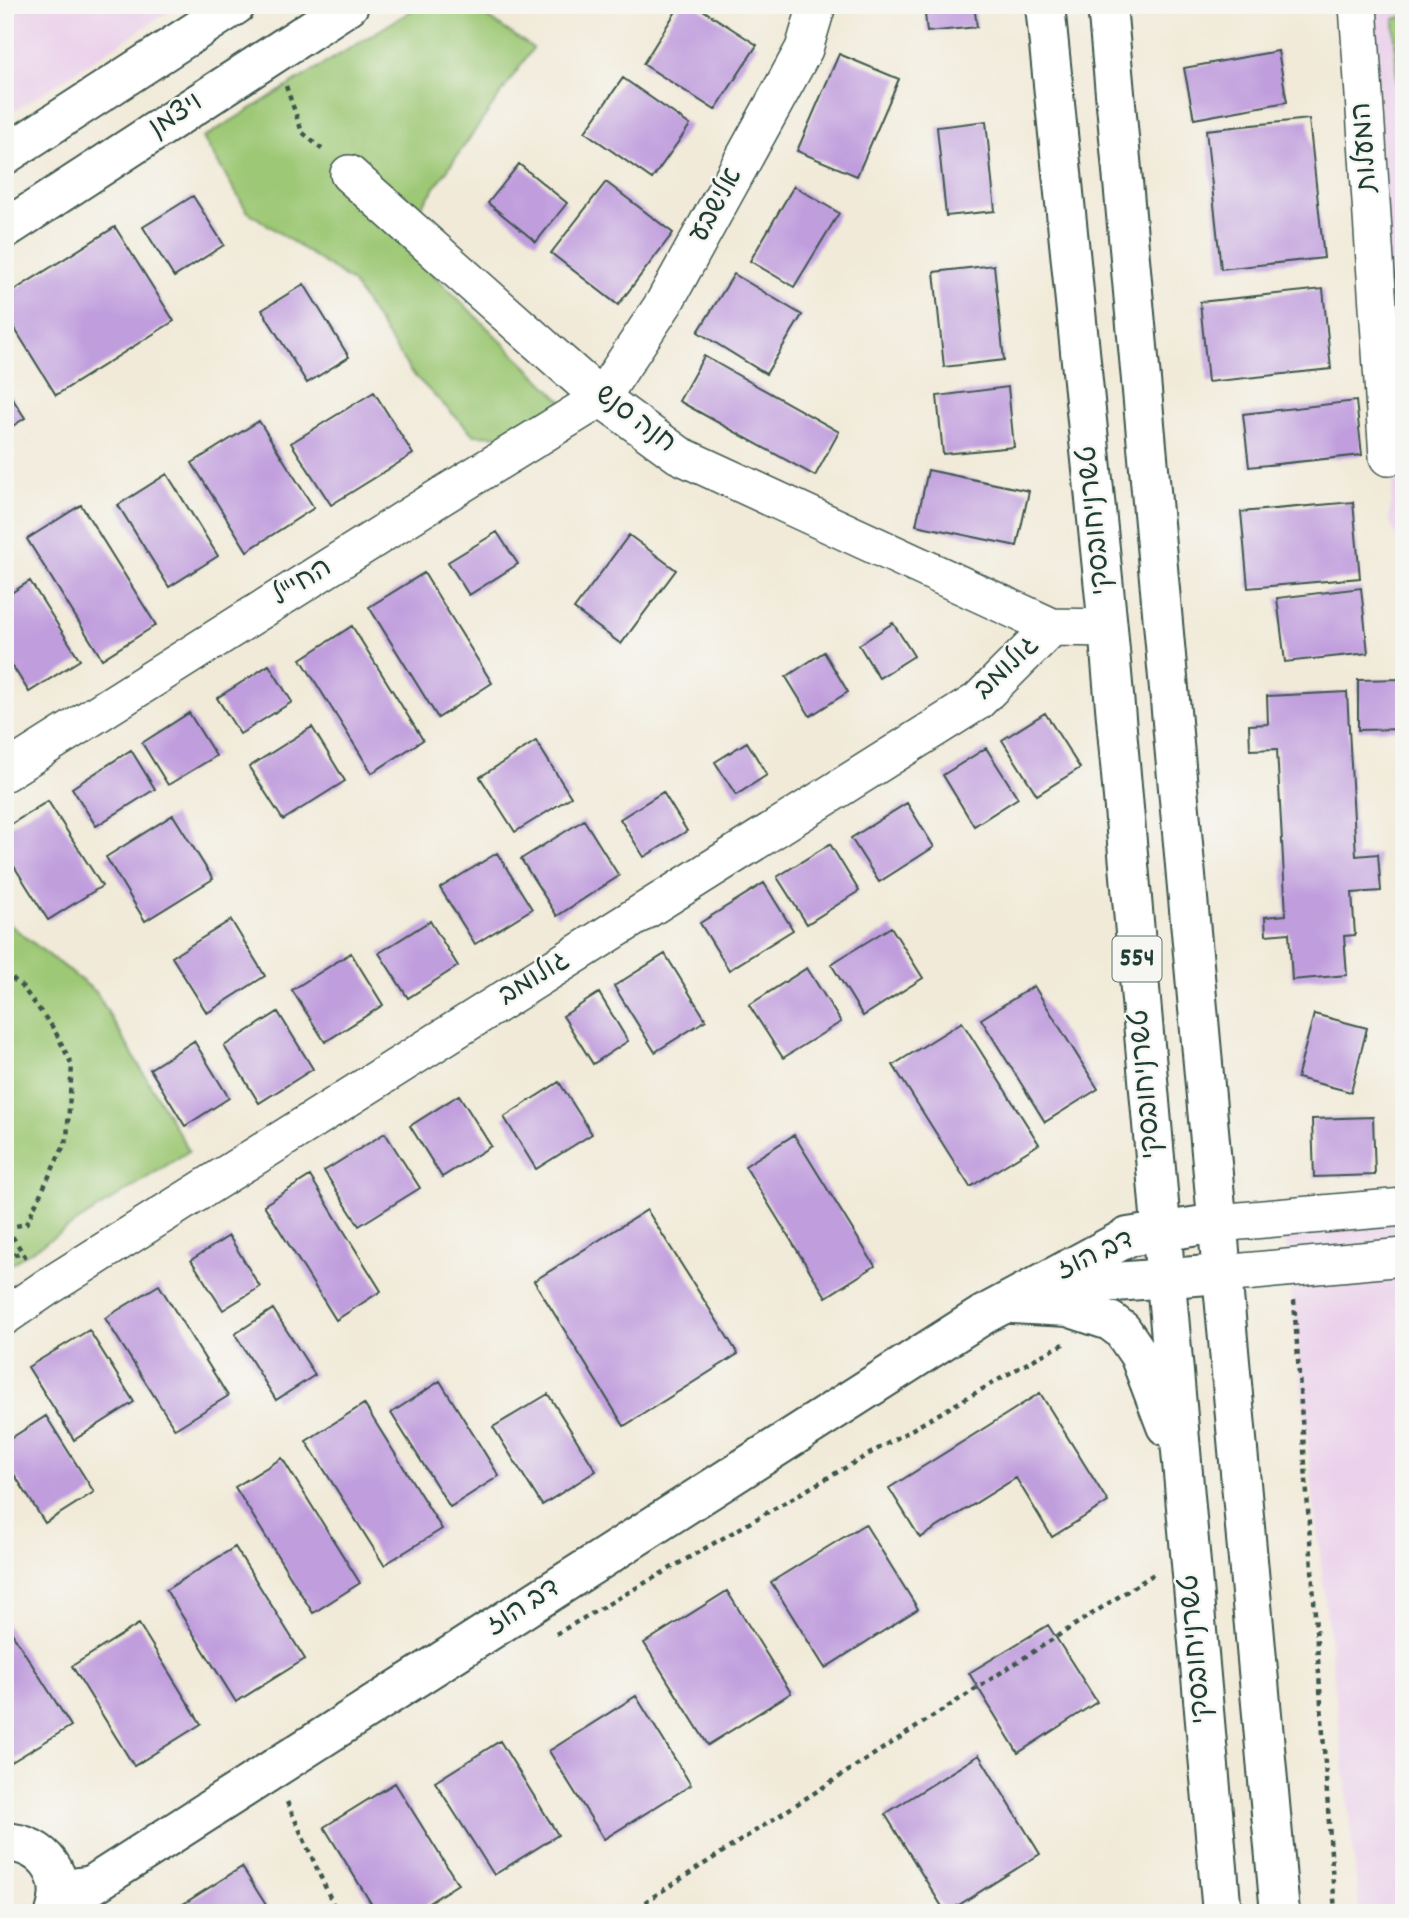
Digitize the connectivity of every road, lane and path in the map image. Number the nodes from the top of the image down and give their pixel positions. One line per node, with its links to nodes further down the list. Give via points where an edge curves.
1 (236, 5): 8 (main road)
2 (349, 5): 7 (main road, ויצמן)
3 (817, 5): 11 (street, אלישבע, via 804,49 664,303)
4 (1045, 5): 14 (main road, טשרניחובסקי / 554)
5 (1107, 5): 18 (main road, טשרניחובסקי / 554)
6 (1358, 5): 12 (street, המעלות)
7 (275, 53): 9 (path, via 302,132); 10 (main road, ויצמן)
8 (5, 155)
9 (349, 174): 11 (street, חנה סנש)
10 (5, 229)
11 (601, 398): 13 (street, חנה סנש, via 679,456); 15 (street, החי"ל)
12 (1388, 457)
13 (1052, 627): 14 (street, חנה סנש); 27 (street, גולומב, via 978,701)
14 (1108, 628): 20 (main road, טשרניחובסקי / 554)
15 (5, 772)
16 (5, 971): 19 (path, via 54,1029 72,1065 67,1139 26,1224)
17 (1404, 1207): 18 (street)
18 (1217, 1223): 20 (main road, דב הוז); 24 (main road, טשרניחובסקי / 554)
19 (6, 1228): 22 (path, via 22,1252)
20 (1161, 1232): 25 (main road, טשרניחובסקי / 554); 26 (main road, דב הוז, via 1118,1241)
21 (1404, 1257): 23 (street)
22 (5, 1259)
23 (1292, 1268): 24 (street); 39 (path)
24 (1222, 1274): 25 (main road, דב הוז); 38 (main road, טשרניחובסקי / 554)
25 (1166, 1278): 26 (main road, דב הוז, via 1074,1285); 29 (main road, טשרניחובסקי / 554)
26 (998, 1309): 28 (main road, via 1068,1307); 34 (main road, דב הוז, via 92,1885)
27 (5, 1316)
28 (1110, 1321): 29 (main road, via 1139,1355); 31 (path, via 1038,1357)
29 (1182, 1468): 30 (main road, טשרניחובסקי / 554)
30 (1190, 1551): 36 (path); 37 (main road, טשרניחובסקי / 554)
31 (546, 1640)
32 (283, 1791): 35 (path)
33 (5, 1842): 34 (main road, via 19,1843 42,1855 57,1877)
34 (57, 1901)
35 (337, 1913)
36 (628, 1913)
37 (1222, 1913)
38 (1280, 1913)
39 (1335, 1913)

